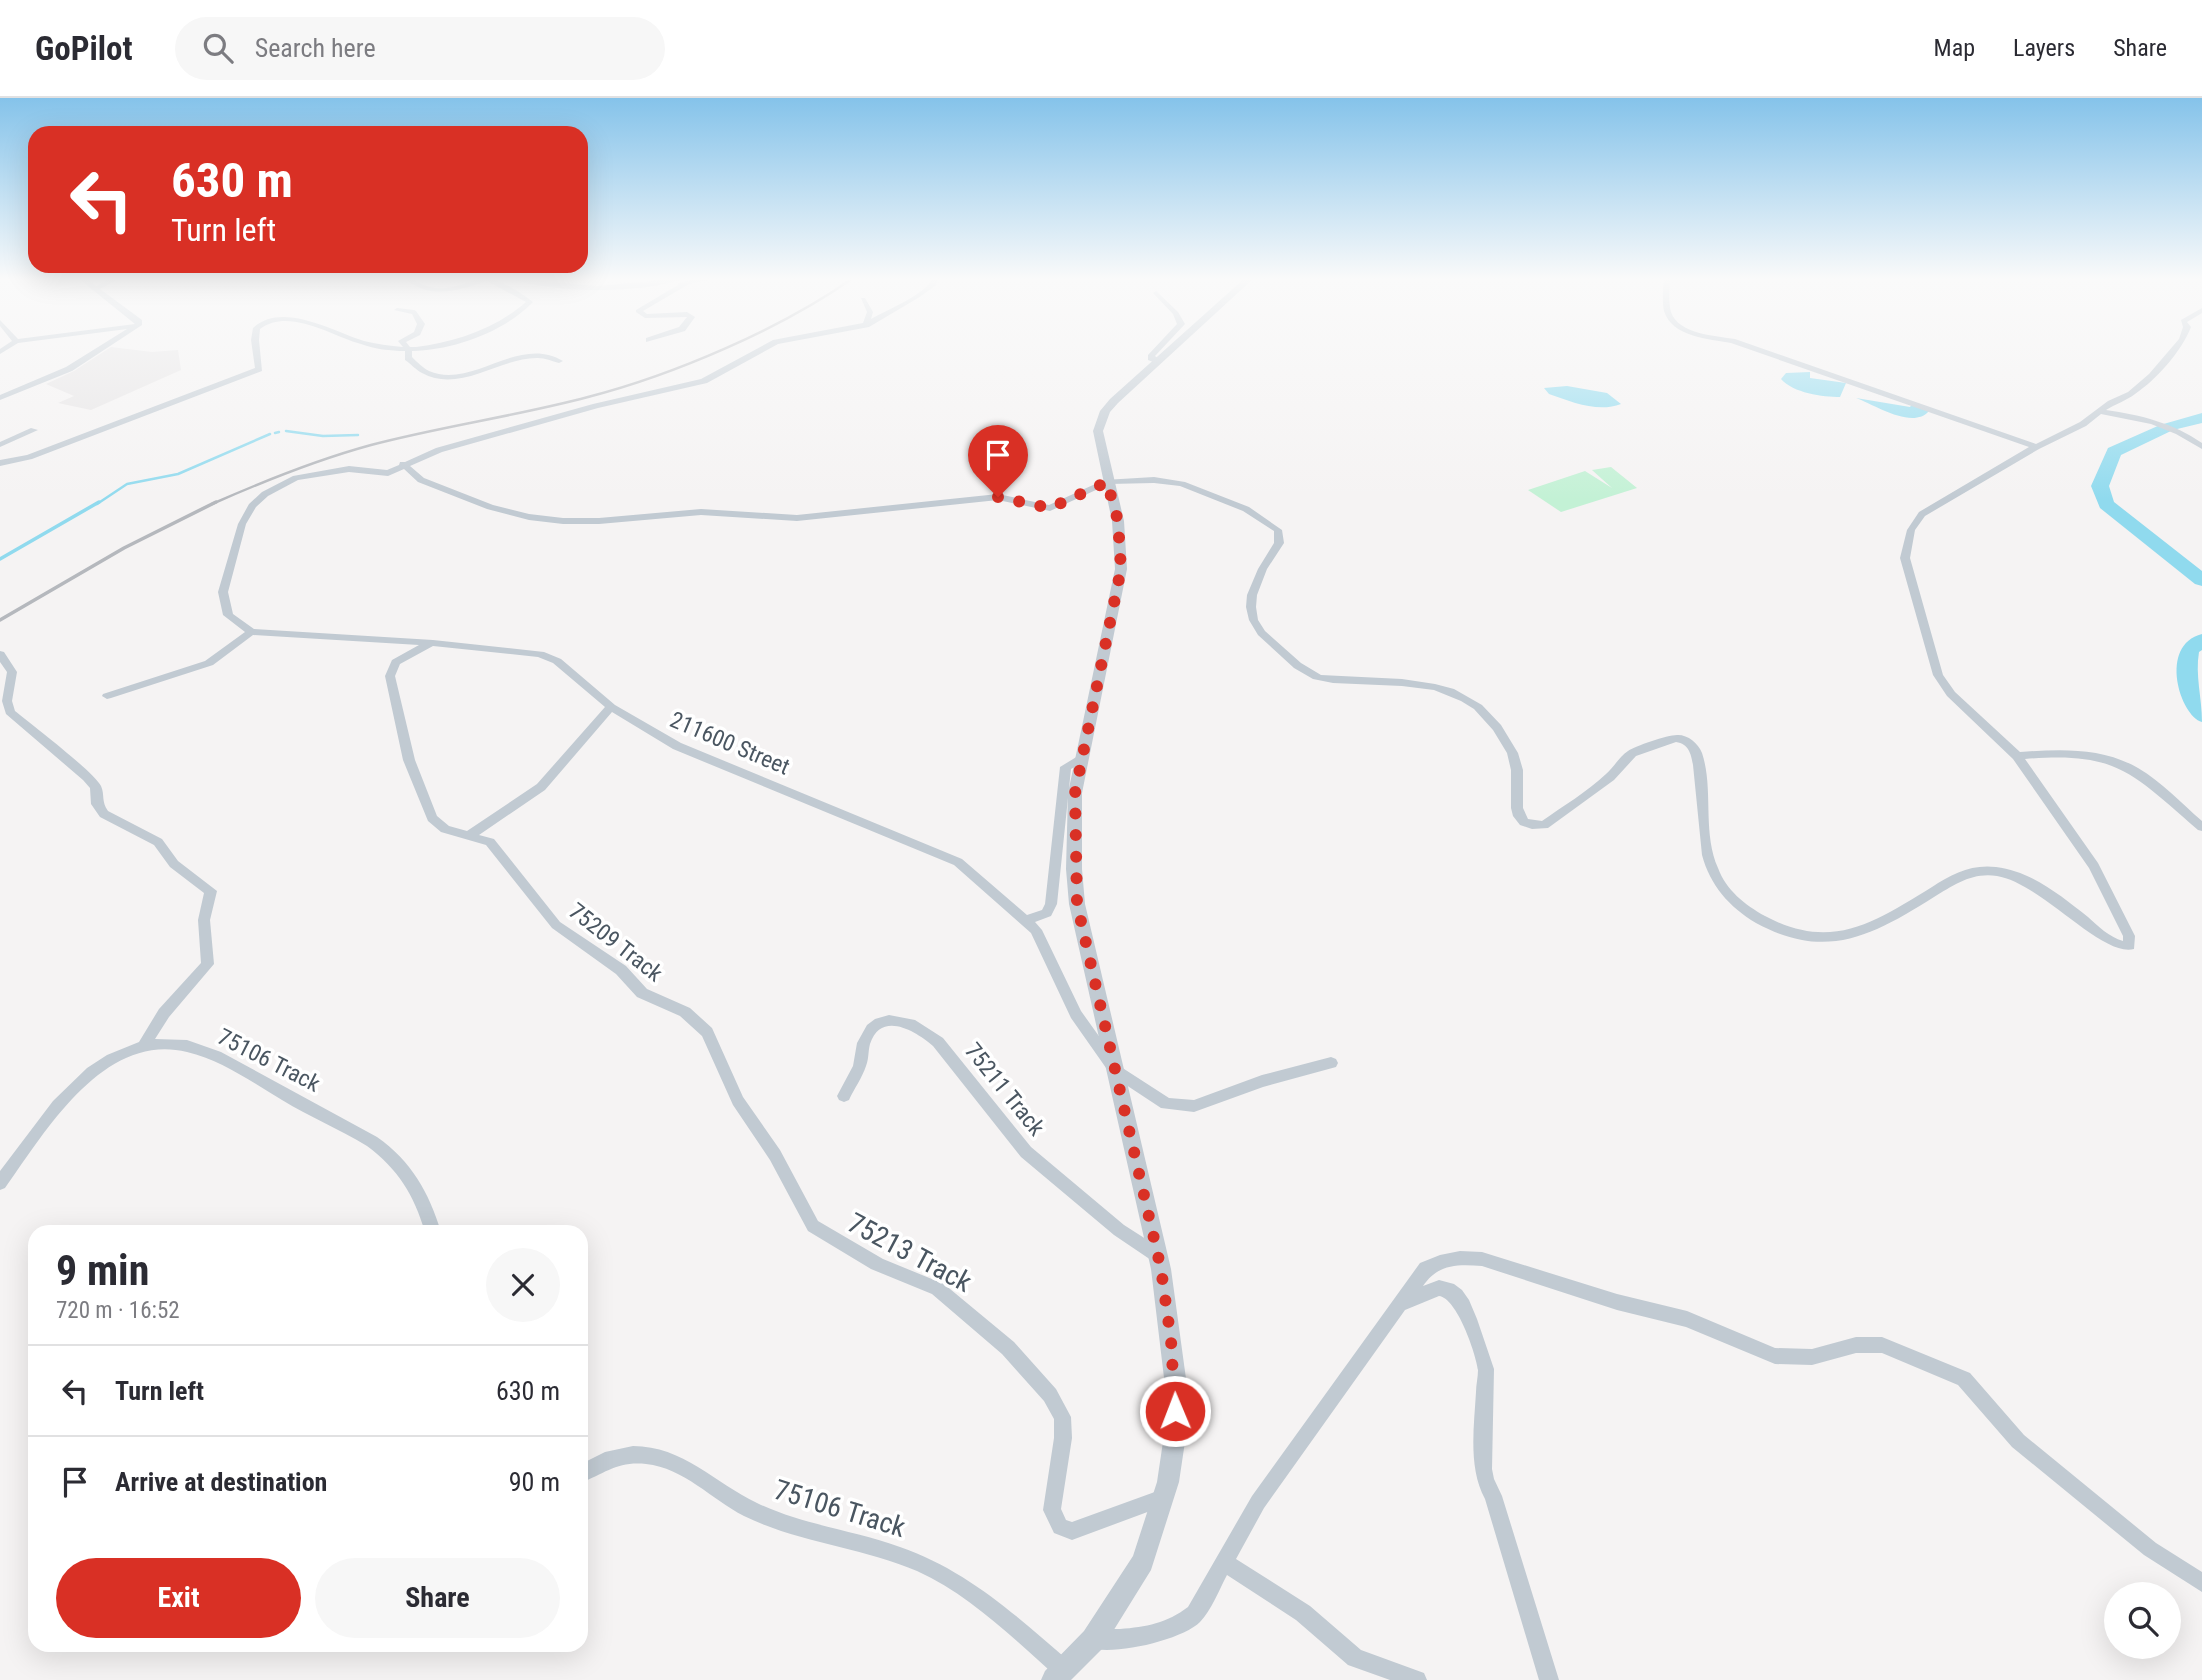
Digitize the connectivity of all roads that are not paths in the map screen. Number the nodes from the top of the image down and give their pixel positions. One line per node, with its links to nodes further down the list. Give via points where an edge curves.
1 (96, 352): 12 (street, via 69,369)
2 (257, 352): 11 (street, via 259,369)
3 (409, 352): 9 (street, via 413,364 447,377 541,354)
4 (755, 352): 19 (street, via 704,381 439,450)
5 (1155, 352): 10 (street, via 1151,358)
6 (1169, 352): 10 (street)
7 (1763, 352): 16 (street)
8 (2172, 352): 13 (street, via 2152,376)
9 (559, 360)
10 (1158, 362): 20 (street, via 1114,401 1100,423 1098,438)
11 (189, 396): 18 (street, via 29,457)
12 (0, 398)
13 (2101, 412): 16 (street); 17 (street, via 2160,422)
14 (34, 430): 15 (street)
15 (0, 445)
16 (2036, 447): 26 (street, via 1922,514 1910,530 1905,558 1938,675 1951,694)
17 (2202, 447)
18 (0, 463)
19 (403, 464): 20 (street, via 421,480 490,507 564,521 701,512 797,518 998,497 1050,508); 21 (street, via 380,474 349,469 296,478 252,506 242,524 223,592 228,615)
20 (1107, 482): 26 (street, via 1171,481 1271,523 1280,536 1279,543 1261,568 1251,597 1254,621 1266,639 1312,675 1327,680 1416,684 1477,705 1511,752 1517,770 1516,809 1530,824 1544,825 1610,777 1632,753 1666,740 1686,740 1696,751 1709,864 1718,885 1728,898 1766,923 1826,936 1853,934 1961,875 1993,870 2043,891 2114,944 2129,946 2129,936 2094,866); 27 (street, via 1118,521 1121,569)
21 (251, 632): 22 (street, 211600 Street); 24 (street, via 209,663)
22 (433, 643): 25 (street, 211600 Street, via 540,654 558,661); 29 (street, 75209 Track, via 397,662 390,676 409,760 432,818 445,829)
23 (0, 654): 31 (street, via 12,672 7,701 10,712 88,776 104,814 158,842 174,864 211,891 204,920 208,964 164,1013)
24 (107, 696)
25 (611, 707): 29 (street, via 541,788); 30 (street, 211600 Street, via 677,746 958,863)
26 (2017, 756): 28 (street, via 2051,753 2125,766)
27 (1082, 758): 30 (street, via 1066,767 1051,904 1047,913); 33 (street, via 1075,793 1077,904)
28 (2202, 827)
29 (469, 836): 35 (street, 75209 Track, via 482,838 497,849 543,910 577,943 621,971 642,993 685,1012 707,1032 738,1101)
30 (1027, 920): 33 (street, 211600 Street, via 1044,945 1076,1014)
31 (144, 1047): 36 (street, 75106 Track, via 105,1063 72,1088); 37 (street, 75106 Track, via 187,1046 217,1058 375,1144 411,1179)
32 (1331, 1063): 33 (street, via 1184,1107 1166,1104)
33 (1116, 1072): 38 (street)
34 (844, 1096): 38 (street, 75211 Track, via 860,1065 865,1038 876,1026 897,1020 923,1028 1026,1152 1119,1230)
35 (775, 1154): 41 (street, 75213 Track, via 813,1226 877,1264 938,1290 1008,1348 1050,1395 1062,1417 1052,1510 1060,1527 1072,1531)
36 (0, 1183)
37 (431, 1225)
38 (1157, 1255): 41 (street, via 1176,1386 1175,1435)
39 (1402, 1304): 42 (street, via 1258,1502); 43 (street, via 1426,1268 1450,1259 1474,1258 1688,1319 1775,1356 1812,1357 1856,1345 1882,1345 1964,1379 2018,1441 2150,1549); 47 (street, via 1439,1287 1461,1300 1467,1312 1486,1368 1484,1478)
40 (588, 1470): 45 (street, 75106 Track, via 626,1455 651,1455 675,1462 749,1509 796,1528 896,1554 936,1571 1006,1620)
41 (1163, 1498): 44 (street, via 1143,1562)
42 (1224, 1562): 44 (street, via 1195,1614 1184,1624 1158,1634); 46 (street, via 1303,1613 1355,1658)
43 (2202, 1583)
44 (1093, 1640): 45 (street)
45 (1059, 1675)
46 (1417, 1680)
47 (1549, 1680)

